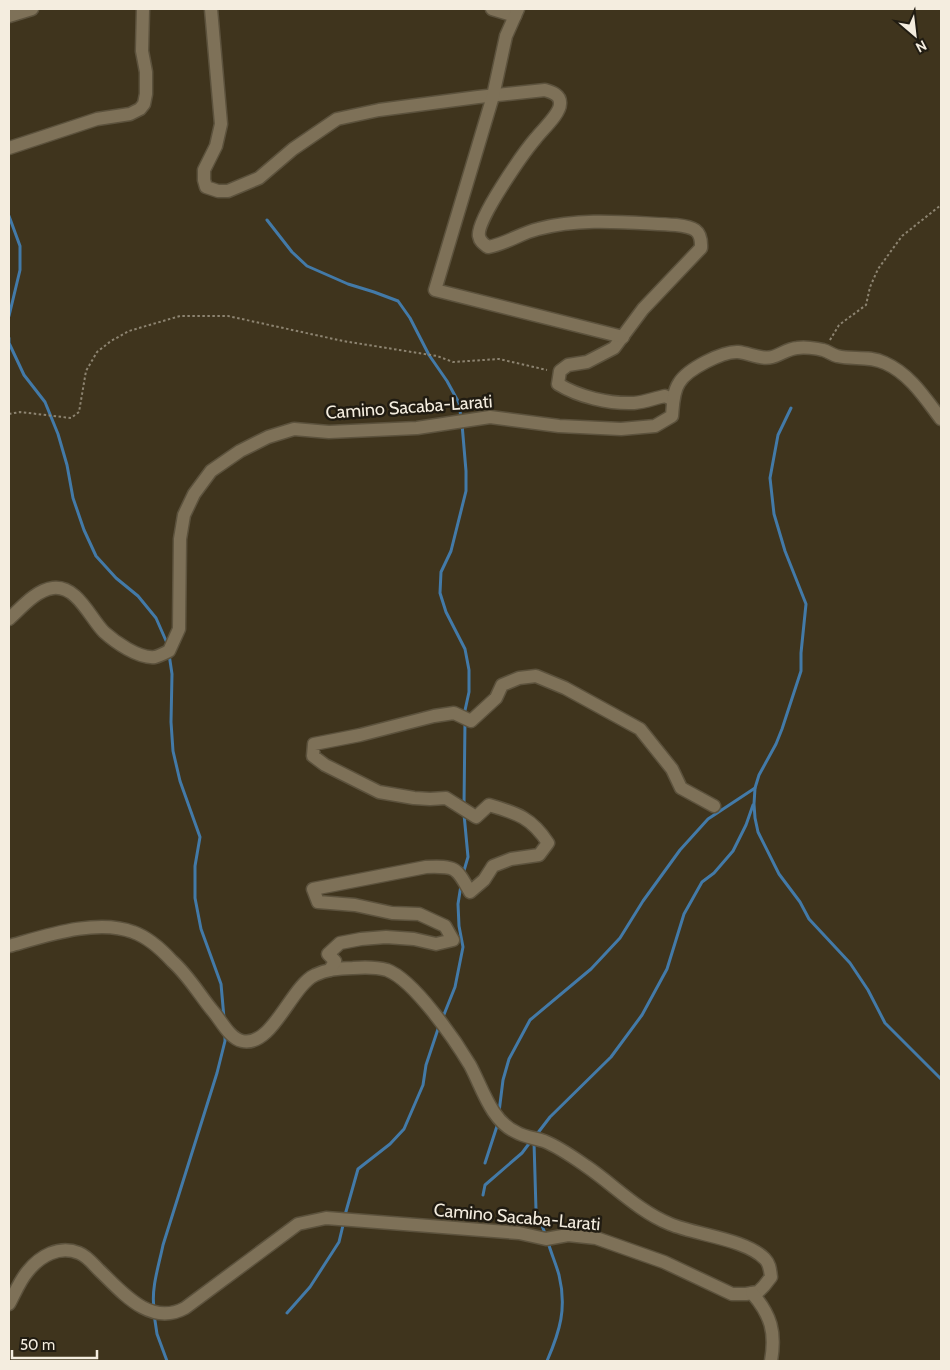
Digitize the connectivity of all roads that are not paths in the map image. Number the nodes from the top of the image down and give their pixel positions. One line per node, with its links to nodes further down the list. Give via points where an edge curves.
1 (32, 9): 6 (street)
2 (143, 9): 8 (street, via 142,52 146,94 140,109 130,114 96,119)
3 (211, 9): 7 (street, via 221,124 216,146 204,170 204,180 206,187 218,191 228,191 259,178 293,149 336,120 379,110)
4 (492, 9): 5 (street)
5 (516, 13): 7 (street, via 506,36)
6 (9, 16)
7 (493, 96): 9 (street, via 435,290); 9 (street, via 545,90 553,92 560,103 486,214 479,236 488,247 539,228 590,221 676,225 698,232 701,248 643,309)
8 (9, 148)
9 (623, 337): 10 (street, via 614,348 587,362 568,365 560,371 558,384 571,392 615,402 636,403 665,396)
10 (673, 400): 11 (street, Camino Sacaba-Larati, via 679,383 690,372 716,358 736,352 772,357 797,347 823,350 837,356 866,357 884,363 912,382); 12 (street, Camino Sacaba-Larati, via 672,416 655,426 621,429 559,426 490,417 417,428 329,432 294,429 268,437 211,471 184,515 180,539 179,629 169,651 155,657 141,656 104,631 68,591 54,588 38,593)
11 (941, 419)
12 (9, 619)
13 (714, 806): 15 (street, via 681,788 672,770 640,729 536,676 502,685 496,698 471,721 454,713 314,744 313,756 325,765 379,792 430,800 446,798 476,817 489,805 513,812 538,828 548,843 539,855 511,858 493,866 484,880 470,892 458,871 445,866 418,868 313,889 318,902 419,914 446,926 453,940 436,944 414,938 386,937 340,943 328,954 335,961)
14 (9, 946): 15 (street, via 94,927 134,932 173,961 228,1032 240,1041 251,1041 268,1030 302,984 314,975)
15 (330, 970): 16 (street, via 366,967 388,970 406,982 435,1015 470,1065 505,1125 564,1152 612,1184 650,1215 692,1232 743,1244 756,1252 767,1260 771,1277 758,1292)
16 (752, 1293): 17 (street, Camino Sacaba-Larati, via 732,1294 664,1262 596,1238 568,1235 546,1239 519,1233 326,1218 298,1224 175,1314 150,1312 124,1294 87,1258 78,1252 57,1250 43,1257 28,1271); 18 (street, via 770,1321)
17 (9, 1304)
18 (771, 1361)

